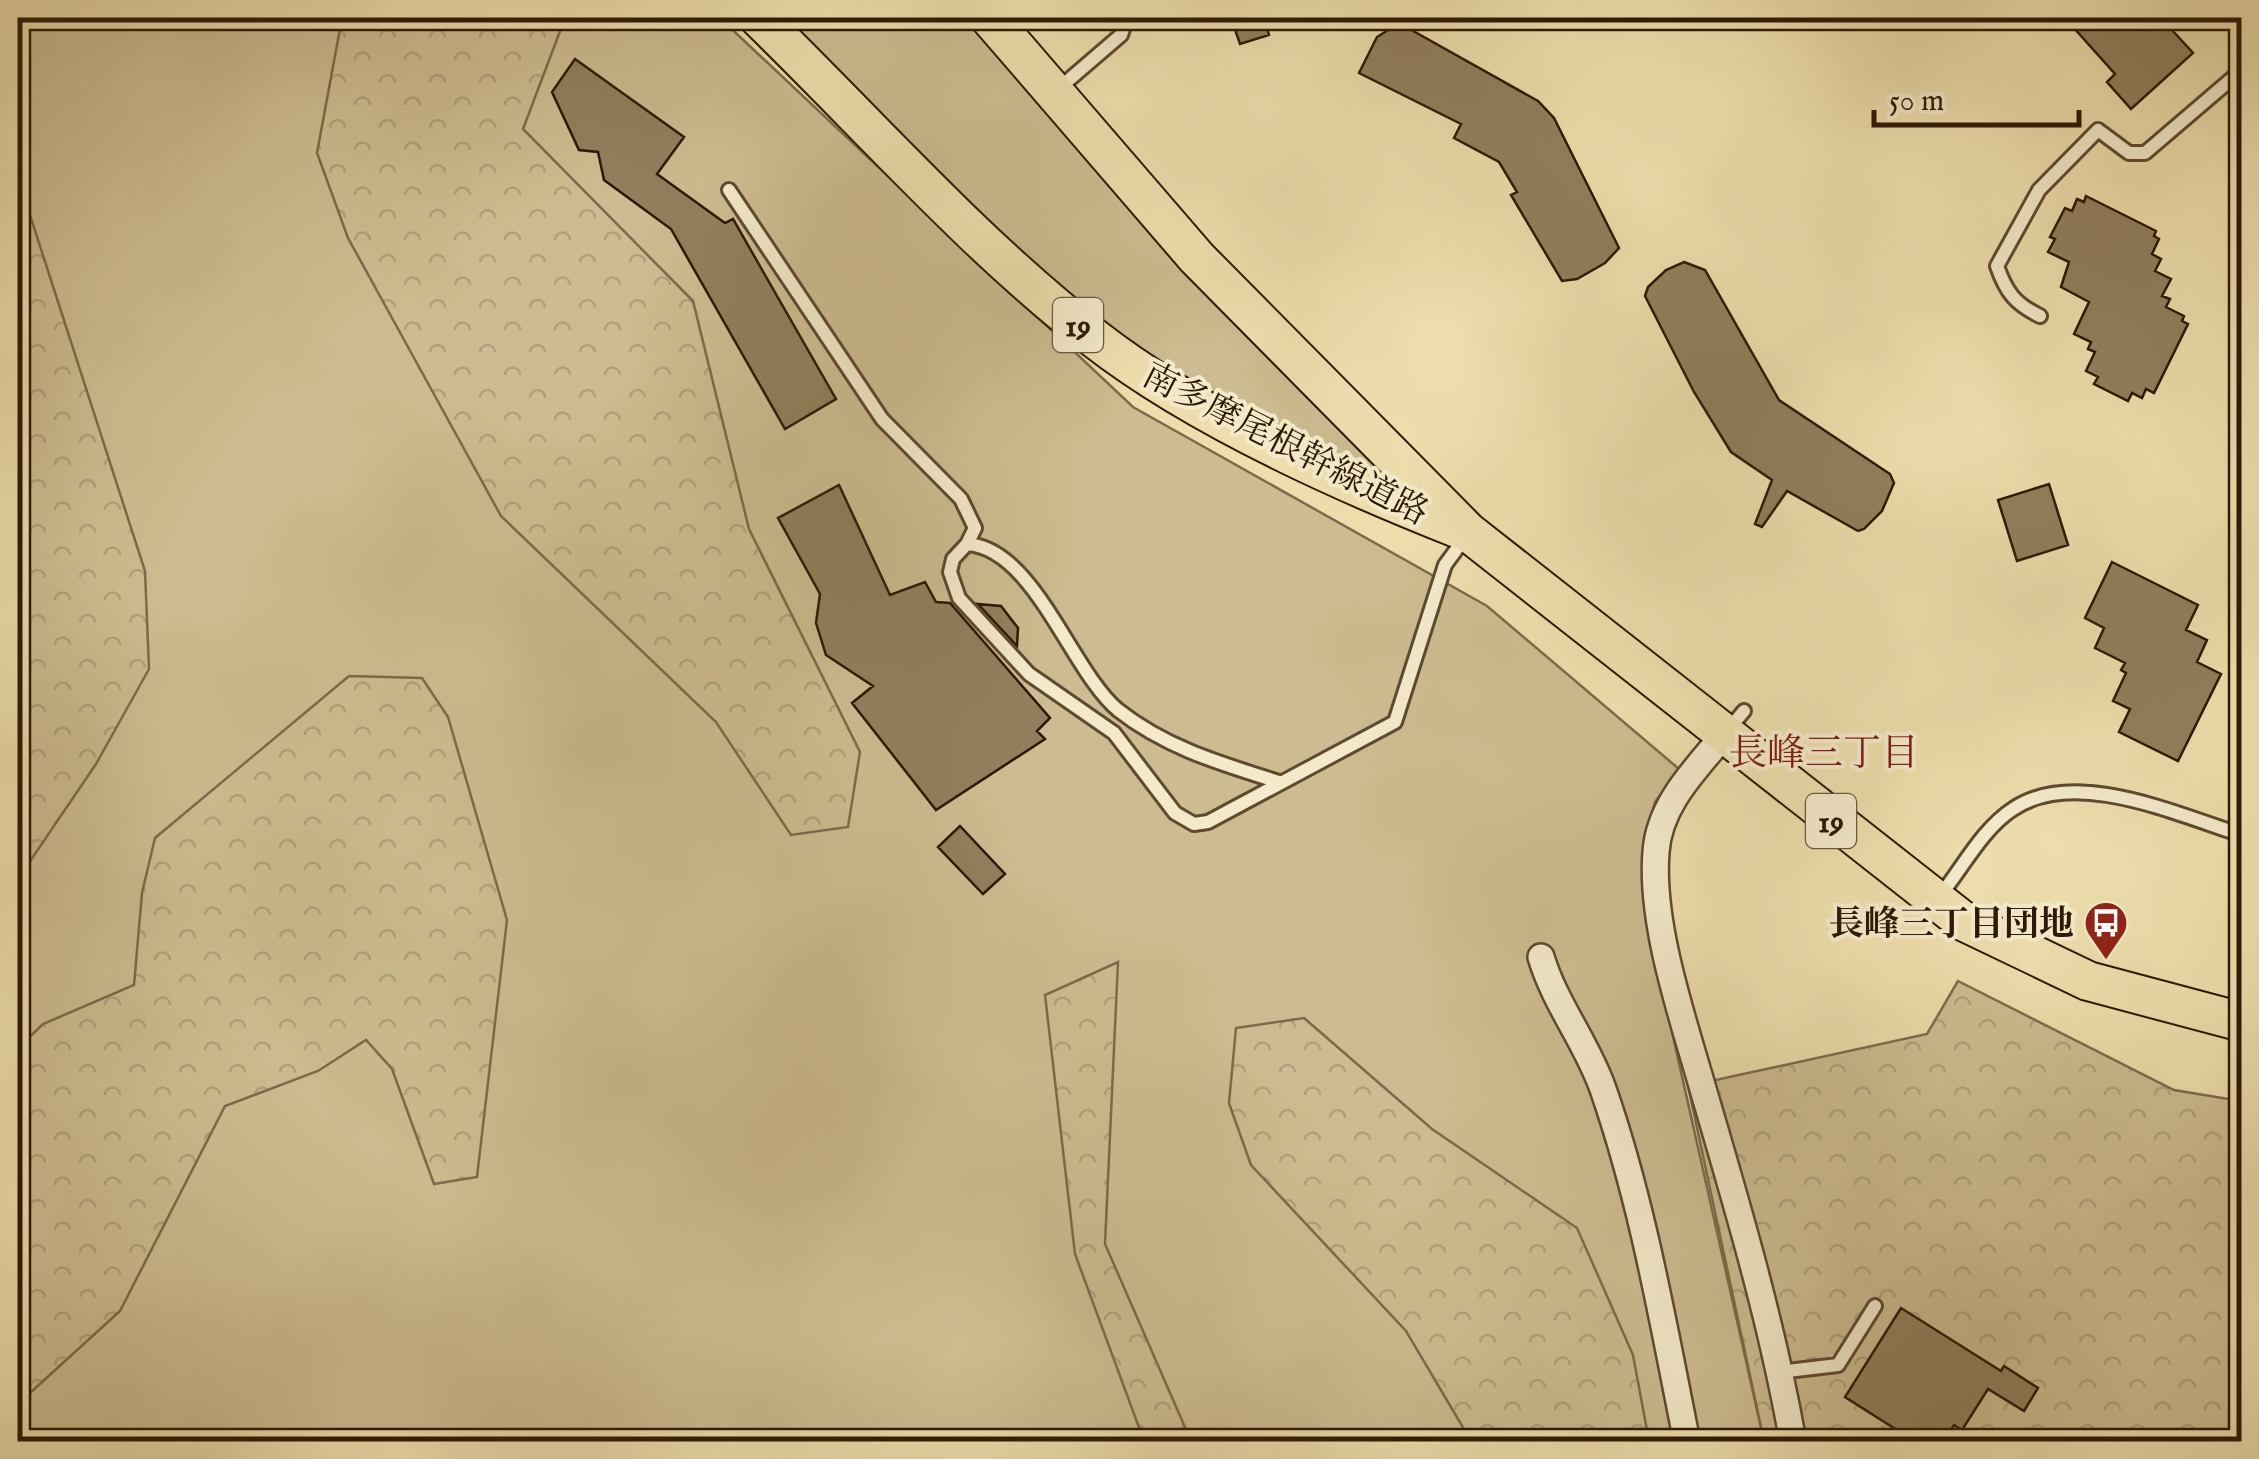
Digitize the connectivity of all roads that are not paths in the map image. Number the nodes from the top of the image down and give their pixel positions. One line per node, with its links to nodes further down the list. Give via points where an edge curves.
1 (759, 18): 8 (main road, 南多摩尾根幹線道路 / 19, via 1016,271 1094,338 1235,424 1371,494)
2 (990, 18): 5 (main road, 南多摩尾根幹線道路 / 19)
3 (1127, 18): 5 (lane, via 1120,35)
4 (2242, 70): 7 (lane, via 2145,153 2129,153 2098,130 2039,190 1998,266 2006,291)
5 (1054, 92): 8 (main road, 南多摩尾根幹線道路 / 19, via 1196,258)
6 (730, 190): 9 (lane, via 882,418 961,499 974,528)
7 (2040, 316)
8 (1468, 532): 10 (main road, 南多摩尾根幹線道路 / 19); 11 (lane, via 1445,566 1396,722)
9 (967, 544): 11 (lane, via 983,545 1011,564 1116,708 1178,748); 11 (lane, via 950,572 960,598 1029,674 1114,733 1176,813 1194,824 1208,822)
10 (1733, 723): 13 (main road, 南多摩尾根幹線道路 / 19); 17 (street, via 1670,804 1656,850 1656,878 1682,1012)
11 (1279, 782)
12 (2242, 835): 13 (lane, via 2125,798 2081,792 2037,799 2014,808 1991,829)
13 (1934, 902): 15 (main road, 南多摩尾根幹線道路 / 19, via 2088,981)
14 (1541, 957): 18 (street, via 1602,1084 1624,1154)
15 (2242, 1022)
16 (1875, 1306): 17 (lane, via 1838,1365)
17 (1779, 1372): 19 (street)
18 (1686, 1442)
19 (1793, 1442)

